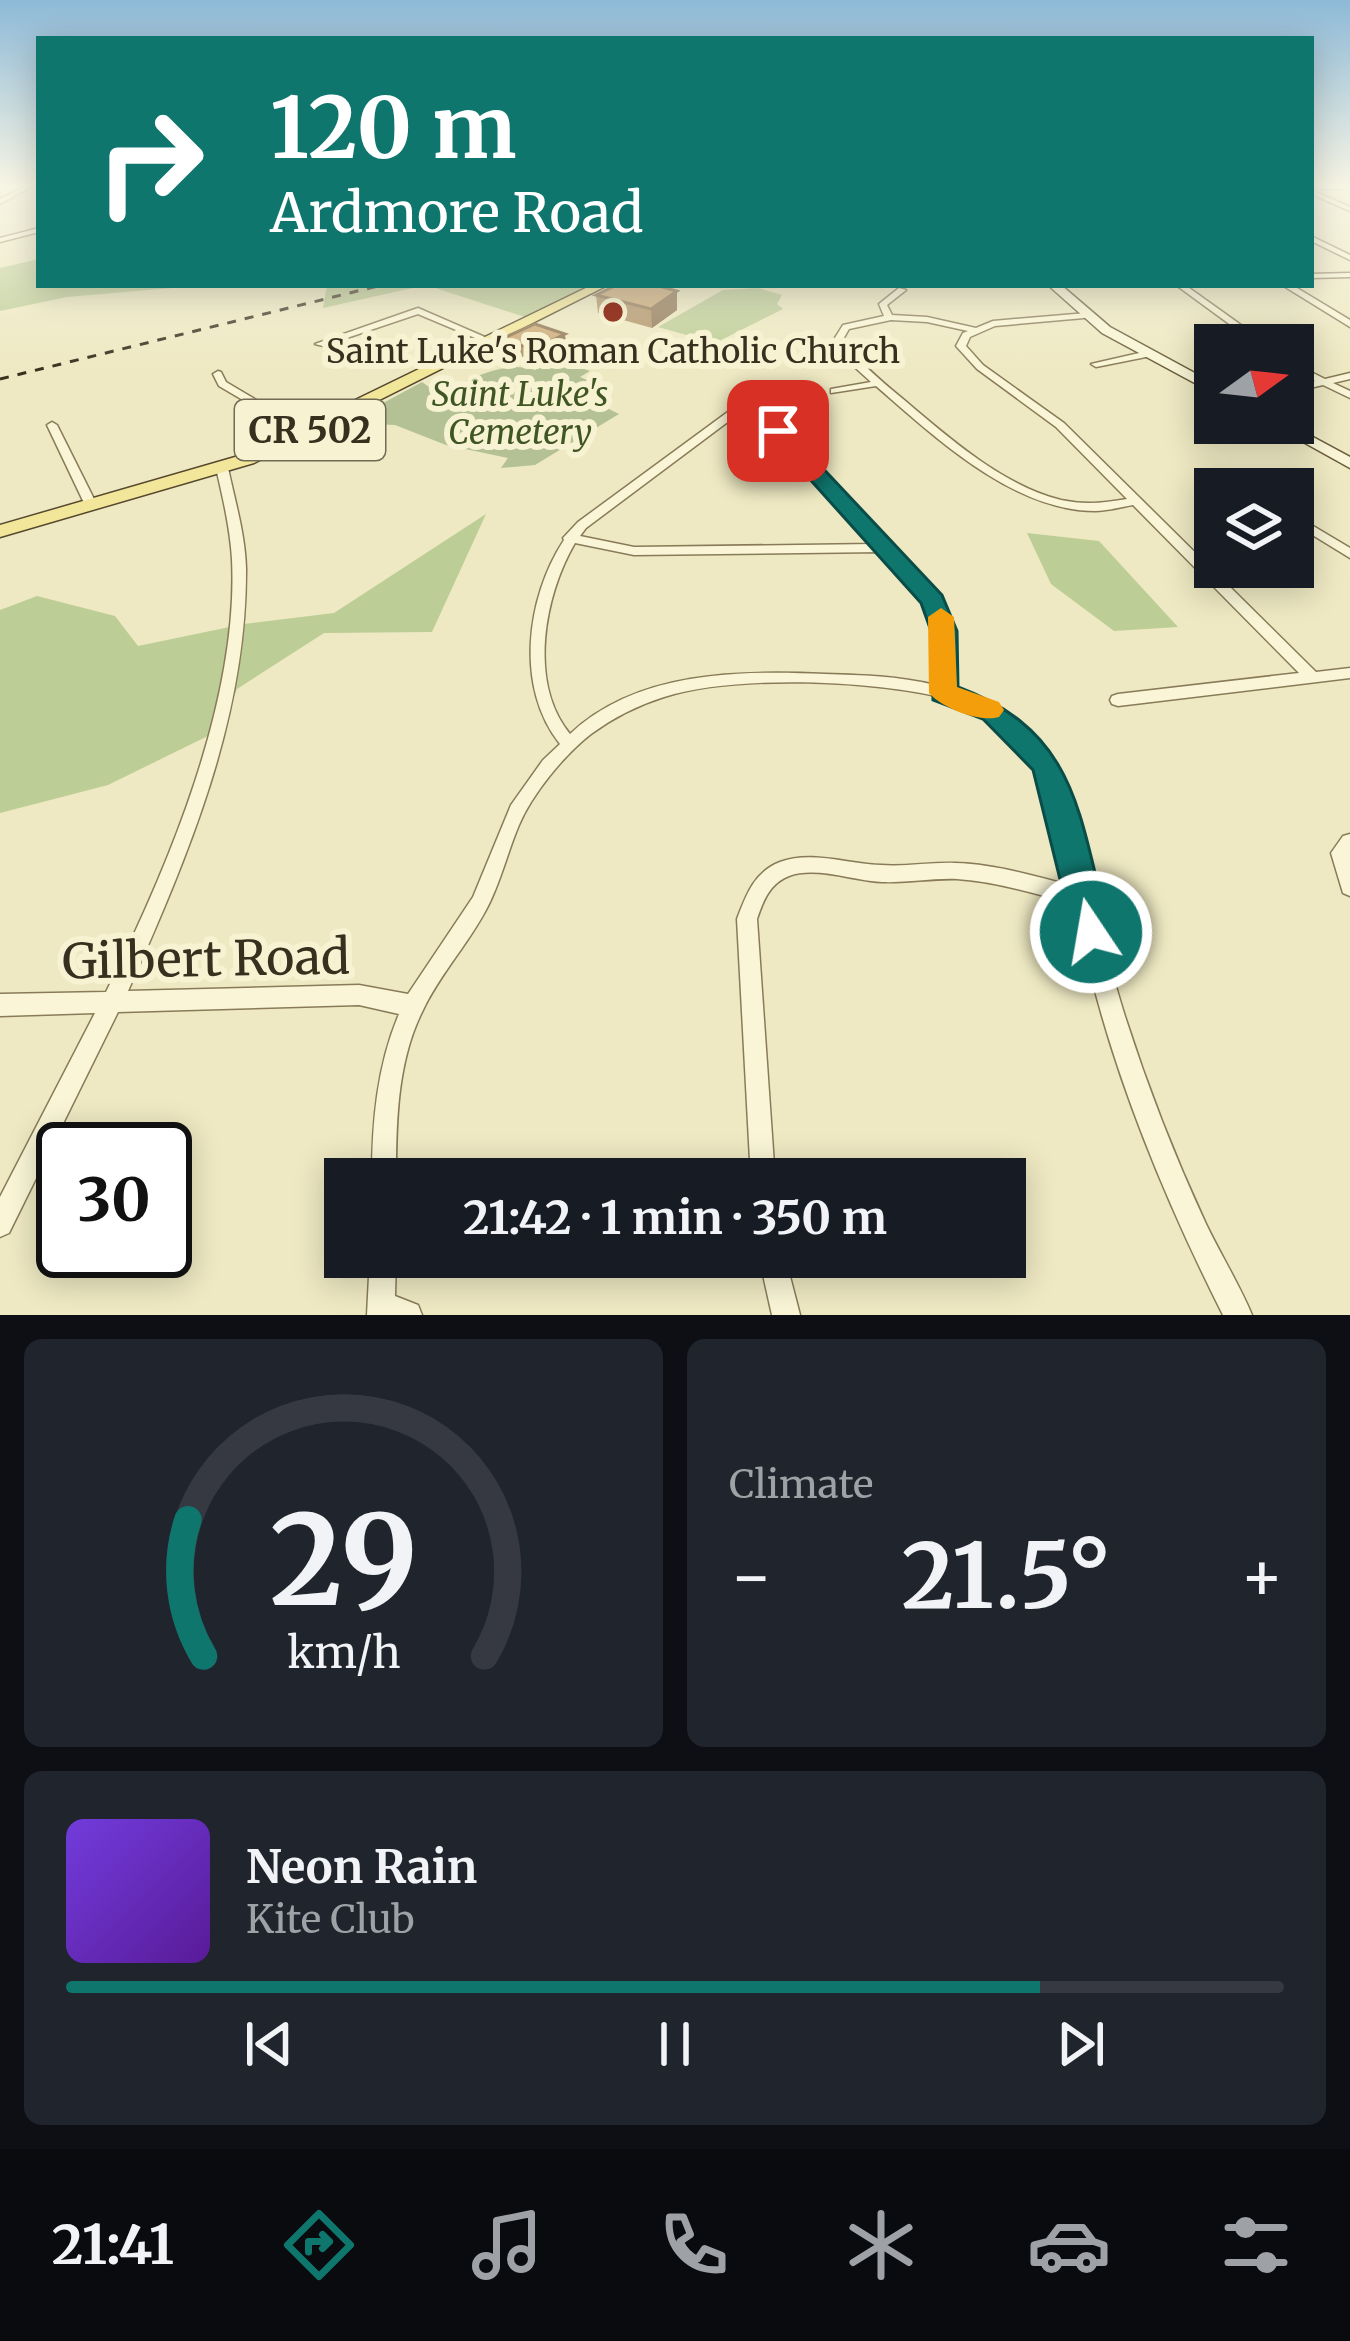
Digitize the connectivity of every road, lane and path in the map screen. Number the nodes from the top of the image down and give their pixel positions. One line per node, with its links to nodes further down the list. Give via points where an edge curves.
1 (1350, 275): 2 (street)
2 (1314, 276)
3 (596, 288): 15 (main road, CR 502)
4 (1057, 288): 9 (street)
5 (1184, 288): 12 (street)
6 (1291, 288): 10 (street)
7 (902, 290): 11 (street, via 883,304)
8 (1350, 314): 10 (street)
9 (1084, 315): 14 (street); 17 (street)
10 (1336, 315): 13 (street)
11 (889, 318): 14 (street); 24 (street, via 846,327 837,341)
12 (1235, 324)
13 (1350, 324)
14 (975, 330): 33 (street, via 961,346 971,359 1060,425)
15 (490, 340): 16 (street, via 418,310); 29 (main road, CR 502)
16 (320, 344)
17 (1148, 354): 18 (street); 22 (street)
18 (1096, 364)
19 (218, 374): 29 (street, via 222,384)
20 (1350, 376): 23 (street)
21 (1314, 378): 23 (street)
22 (1194, 379)
23 (1321, 382): 25 (street); 27 (street)
24 (879, 383): 26 (street); 33 (street, via 1030,494 1101,509)
25 (1314, 384)
26 (835, 391)
27 (1350, 395)
28 (52, 425): 34 (street)
29 (305, 432): 32 (main road, CR 502)
30 (1314, 444): 31 (street)
31 (1350, 463)
32 (221, 468): 34 (main road, CR 502); 48 (street, via 239,566 225,699 187,825)
33 (1134, 501): 41 (street)
34 (91, 505): 35 (main road, CR 502)
35 (0, 531)
36 (1314, 531): 39 (street)
37 (569, 538): 38 (street, via 634,551); 38 (street, via 755,398); 44 (street, via 553,565 538,638 548,709)
38 (884, 548): 42 (street, via 940,616)
39 (1350, 554)
40 (1350, 673): 41 (street)
41 (1311, 676): 43 (street)
42 (944, 693): 44 (street, via 894,682 718,676 635,700); 47 (street, via 993,712 1047,765)
43 (1118, 700)
44 (571, 746): 50 (street, via 513,817 482,899)
45 (1350, 842): 46 (street, via 1339,866)
46 (1350, 886)
47 (1084, 898): 52 (street, via 952,871 887,874 807,863 771,877 747,919); 58 (street, via 1121,1035)
48 (109, 999): 49 (street, Gilbert Road); 50 (street, Gilbert Road, via 358,995); 53 (street)
49 (0, 1005)
50 (413, 1006): 51 (street, via 392,1069)
51 (386, 1158)
52 (761, 1158)
53 (0, 1224)
54 (386, 1278): 56 (street)
55 (777, 1278): 57 (street)
56 (390, 1311)
57 (787, 1315)
58 (1238, 1315)

